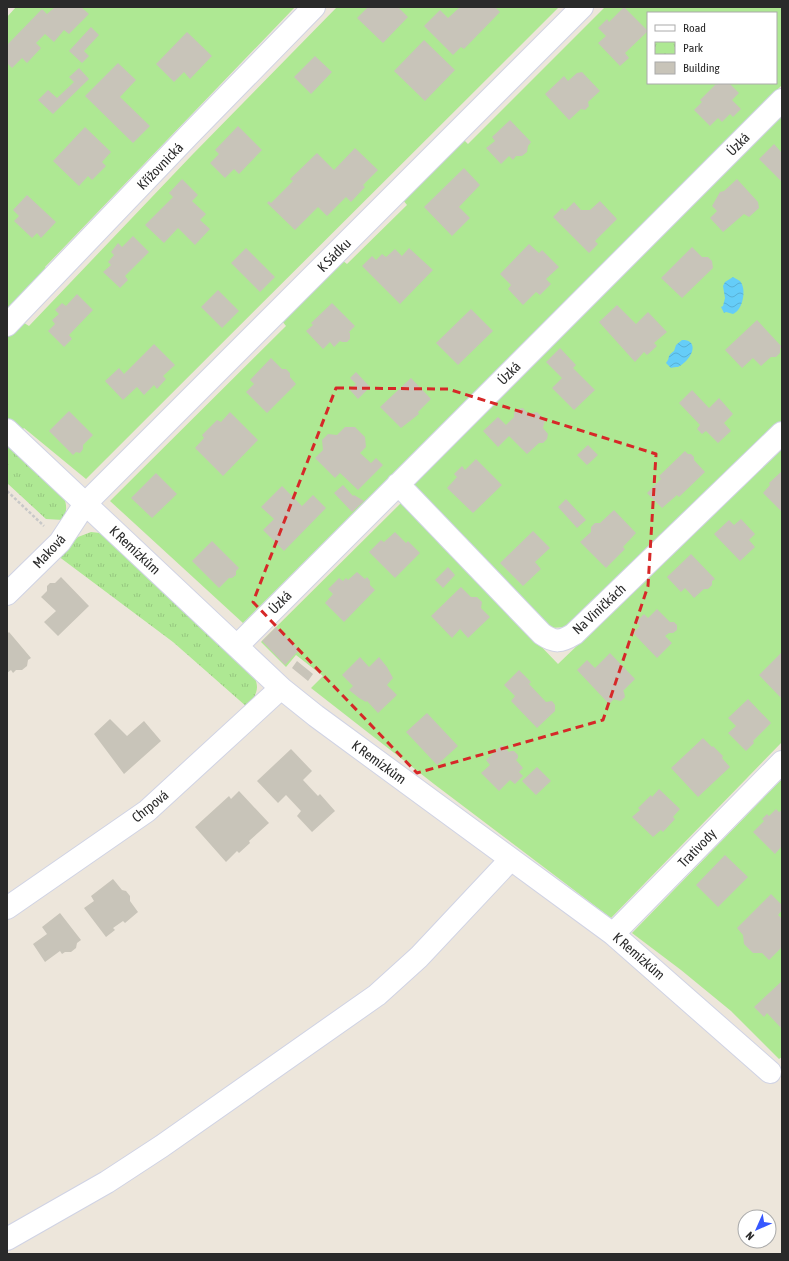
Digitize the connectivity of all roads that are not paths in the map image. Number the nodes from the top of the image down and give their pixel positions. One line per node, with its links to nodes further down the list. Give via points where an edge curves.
1 (314, 7): 4 (street, Křížovnická)
2 (582, 7): 8 (street, K Sádku)
3 (782, 100): 7 (street, Úzká)
4 (7, 325)
5 (7, 430): 8 (street, K Remízkům)
6 (782, 433): 7 (street, Na Viničkách, via 574,634 559,641 551,640 542,634)
7 (398, 484): 10 (street, Úzká)
8 (85, 504): 9 (street, Maková, via 60,542); 10 (street, K Remízkům)
9 (7, 594)
10 (237, 646): 11 (street, K Remízkům)
11 (281, 688): 13 (street, K Remízkům); 14 (street, Chrpová, via 146,811)
12 (782, 762): 15 (street, Trativody)
13 (510, 859): 15 (street, K Remízkům); 17 (street, via 419,957 377,995 162,1146 107,1182)
14 (7, 908)
15 (613, 934): 16 (street, K Remízkům)
16 (770, 1072)
17 (7, 1239)

